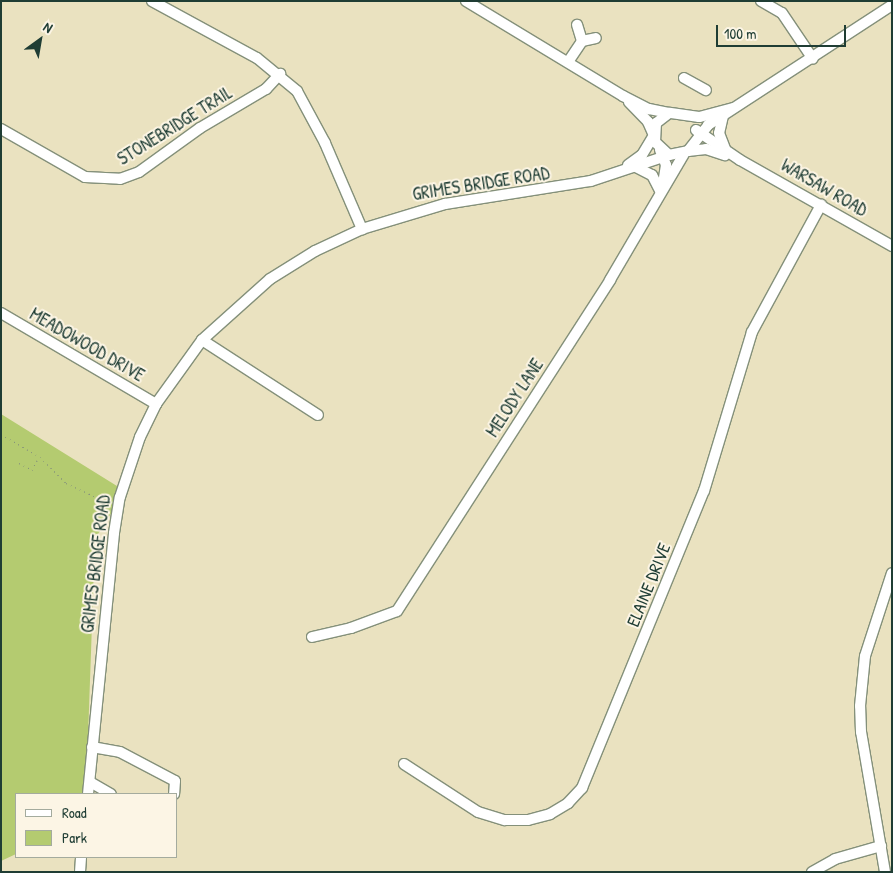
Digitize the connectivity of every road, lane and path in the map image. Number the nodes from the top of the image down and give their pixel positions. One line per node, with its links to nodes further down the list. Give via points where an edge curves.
1 (152, 1): 10 (street)
2 (466, 1): 9 (street)
3 (761, 1): 8 (street, via 782,13)
4 (892, 5): 8 (street)
5 (576, 25): 7 (street)
6 (596, 38): 7 (street)
7 (582, 41): 9 (street)
8 (813, 59): 14 (street)
9 (568, 62): 13 (street)
10 (280, 74): 18 (street, STONEBRIDGE TRAIL, via 266,89 200,128 139,172 120,179 85,177); 29 (street, via 311,112)
11 (684, 78): 12 (street)
12 (706, 90)
13 (623, 96): 15 (street, via 649,109); 20 (street, via 644,117)
14 (733, 108): 16 (street, via 704,116); 17 (street)
15 (668, 113): 16 (street); 20 (street, GRIMES BRIDGE ROAD, via 659,118)
16 (684, 114): 19 (street)
17 (723, 116): 19 (street); 21 (street, via 720,133)
18 (1, 129)
19 (697, 134): 21 (street, WARSAW ROAD); 22 (street)
20 (653, 135): 23 (street); 26 (street, GRIMES BRIDGE ROAD, via 642,155)
21 (725, 149): 24 (street, WARSAW ROAD)
22 (686, 152): 23 (street, GRIMES BRIDGE ROAD); 24 (street, WARSAW ROAD, via 713,150); 27 (street, MELODY LANE)
23 (664, 153): 25 (street, GRIMES BRIDGE ROAD); 27 (street, MELODY LANE, via 665,173)
24 (740, 160): 28 (street, WARSAW ROAD)
25 (636, 167): 26 (street, GRIMES BRIDGE ROAD); 27 (street, via 652,175)
26 (619, 172): 29 (street, GRIMES BRIDGE ROAD, via 558,188 445,204)
27 (659, 195): 40 (street, MELODY LANE, via 397,611 352,628)
28 (821, 205): 30 (street, WARSAW ROAD); 42 (street, ELAINE DRIVE, via 752,332 704,491 582,788 568,803 550,814 528,820 505,820 478,812)
29 (362, 229): 32 (street, GRIMES BRIDGE ROAD, via 315,251 270,279)
30 (891, 245)
31 (1, 313): 33 (street, MEADOWOOD DRIVE)
32 (202, 340): 33 (street, GRIMES BRIDGE ROAD); 34 (street)
33 (156, 404): 38 (street, GRIMES BRIDGE ROAD, via 129,466)
34 (318, 415)
35 (1, 434): 36 (path)
36 (40, 457): 37 (path, via 32,470); 38 (path, via 66,483)
37 (19, 463)
38 (119, 506): 41 (street, GRIMES BRIDGE ROAD)
39 (892, 573): 47 (street, via 865,656 860,706)
40 (312, 637)
41 (92, 746): 43 (street, GRIMES BRIDGE ROAD); 46 (street, via 120,752 175,781)
42 (404, 764)
43 (90, 782): 44 (street, GRIMES BRIDGE ROAD); 45 (street)
44 (88, 793)
45 (109, 793)
46 (174, 793)
47 (881, 846): 50 (street, via 834,859); 51 (street)
48 (82, 858): 49 (street)
49 (80, 872)
50 (812, 872)
51 (885, 872)

